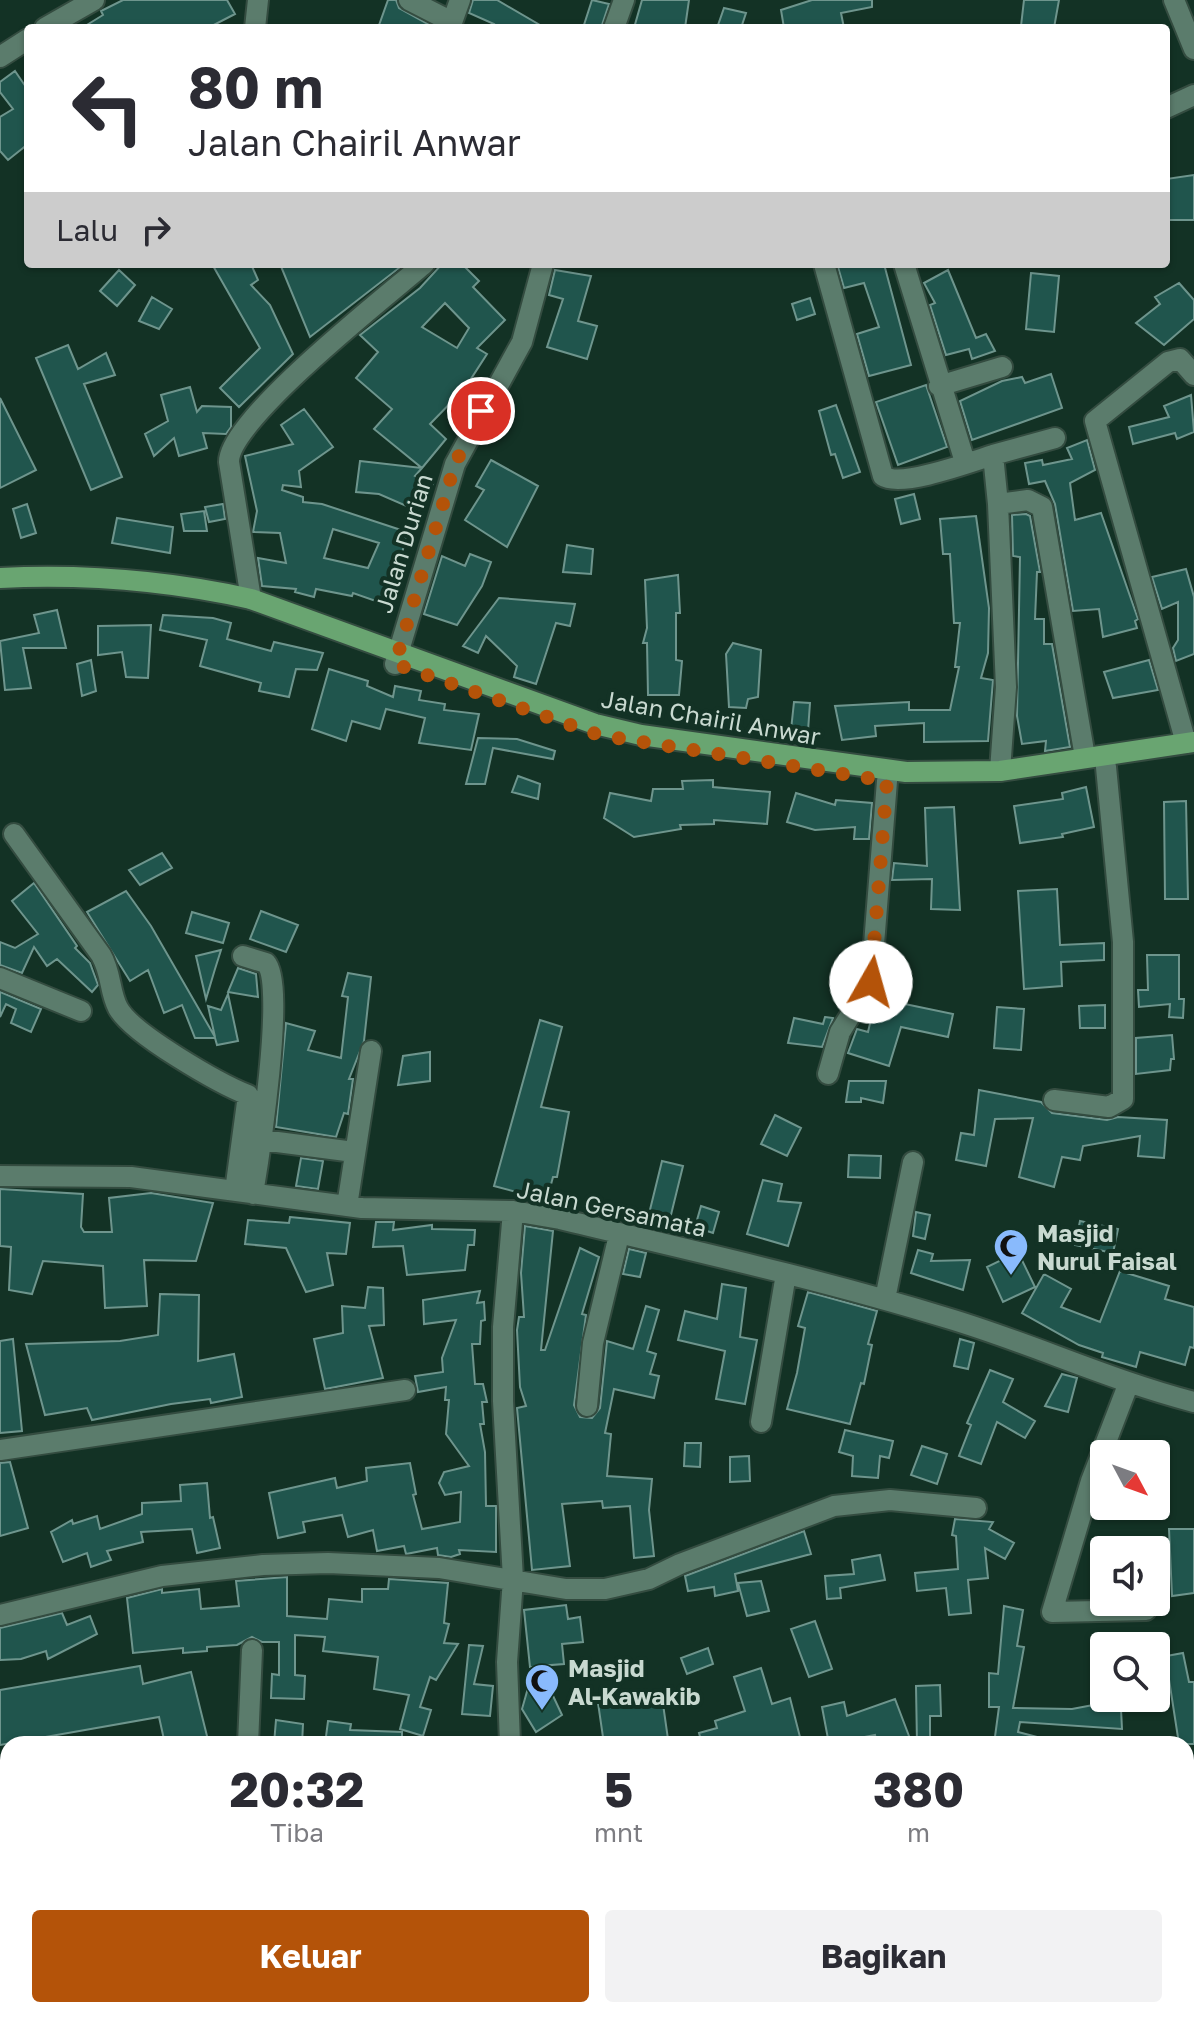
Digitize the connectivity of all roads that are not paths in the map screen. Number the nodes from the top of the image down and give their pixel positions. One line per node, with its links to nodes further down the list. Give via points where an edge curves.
1 (94, 0): 7 (street)
2 (258, 0): 8 (street)
3 (409, 0): 9 (street)
4 (460, 0): 10 (street)
5 (624, 0): 11 (street)
6 (1174, 0): 13 (street)
7 (56, 24)
8 (255, 24)
9 (449, 24)
10 (451, 24)
11 (615, 24)
12 (24, 42): 14 (street)
13 (1194, 49)
14 (0, 57)
15 (1194, 95): 16 (street)
16 (1170, 106)
17 (413, 268): 30 (street, via 276,394 230,448)
18 (542, 268): 31 (street, Jalan Durian, via 522,342 455,464)
19 (825, 268): 26 (street, via 883,476 910,478)
20 (905, 268): 23 (street)
21 (1002, 367): 23 (street)
22 (1194, 375): 32 (street, via 1180,359 1168,362 1095,421)
23 (939, 386): 26 (street)
24 (1055, 438): 25 (street)
25 (993, 455): 26 (street); 27 (street)
26 (965, 462)
27 (998, 504): 33 (street, via 1028,500 1042,507); 35 (street, via 1006,687)
28 (0, 578): 30 (main road, Jalan Chairil Anwar, via 100,579)
29 (0, 590): 31 (main road, Jalan Chairil Anwar, via 105,590 217,600)
30 (251, 599): 31 (main road, Jalan Chairil Anwar)
31 (396, 657): 35 (main road, Jalan Chairil Anwar, via 641,735 885,771); 36 (main road, Jalan Chairil Anwar, via 599,735)
32 (1191, 747): 33 (main road, Jalan Chairil Anwar); 34 (main road, Jalan Chairil Anwar)
33 (1085, 757): 35 (main road, Jalan Chairil Anwar)
34 (1106, 767): 36 (main road, Jalan Chairil Anwar, via 973,782); 44 (street, via 1123,942 1123,1099 1109,1107)
35 (1000, 771)
36 (887, 781): 42 (street, via 871,982 840,1032)
37 (14, 834): 43 (street, via 111,971 115,1001 128,1021 219,1083)
38 (243, 956): 43 (street, via 266,963 273,977 274,1023)
39 (0, 978): 40 (street)
40 (81, 1011)
41 (371, 1051): 46 (street)
42 (828, 1074)
43 (256, 1097): 45 (street); 49 (street)
44 (1054, 1100)
45 (262, 1140): 46 (street); 49 (street)
46 (354, 1152): 50 (street)
47 (913, 1162): 54 (street)
48 (0, 1176): 49 (street, Jalan Gersamata, via 117,1176)
49 (244, 1192): 50 (street, Jalan Gersamata)
50 (347, 1206): 51 (street, Jalan Gersamata)
51 (513, 1211): 52 (street, Jalan Gersamata); 62 (street, via 503,1401)
52 (619, 1235): 53 (street, Jalan Gersamata); 58 (street, via 593,1343)
53 (786, 1274): 54 (street, Jalan Gersamata); 59 (street)
54 (885, 1299): 55 (street, Jalan Gersamata)
55 (1128, 1385): 57 (street, Jalan Gersamata); 63 (street, via 1091,1481 1052,1612)
56 (405, 1390): 60 (street)
57 (1194, 1402)
58 (587, 1406)
59 (761, 1422)
60 (0, 1450)
61 (976, 1508): 62 (street, via 890,1500 834,1506 628,1586 566,1589)
62 (513, 1579): 64 (street, via 404,1566 263,1565 162,1576); 67 (street, via 507,1662)
63 (1090, 1611)
64 (0, 1615)
65 (252, 1650): 66 (street)
66 (248, 1736)
67 (510, 1736)

